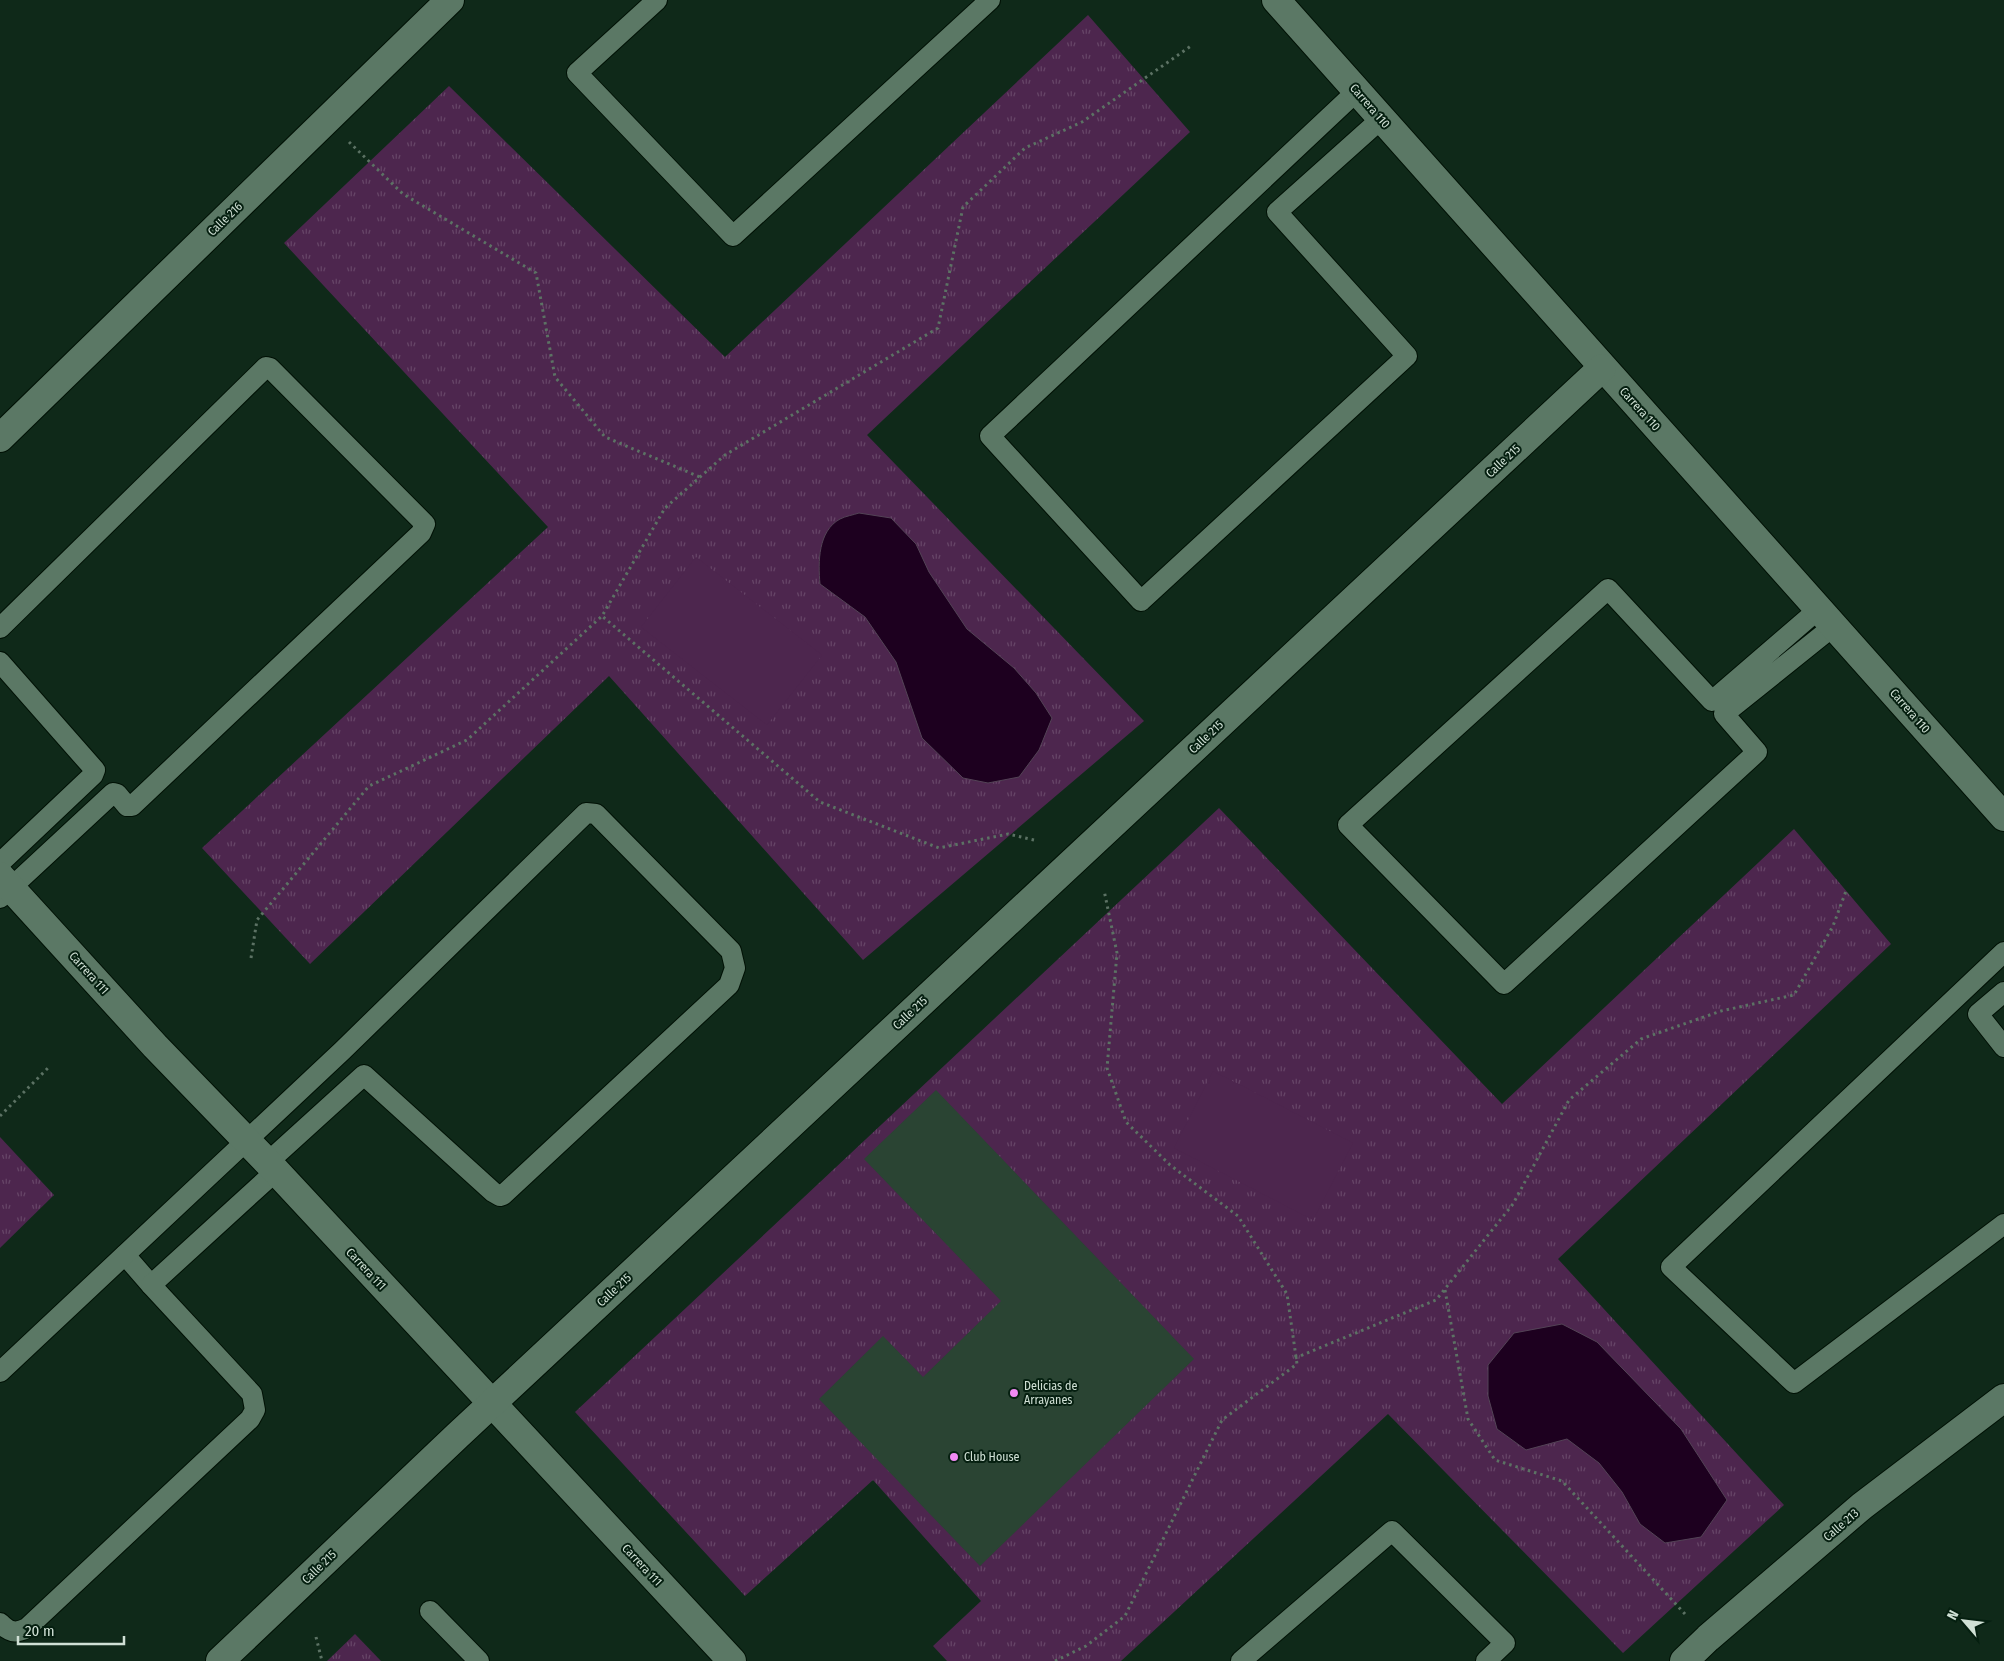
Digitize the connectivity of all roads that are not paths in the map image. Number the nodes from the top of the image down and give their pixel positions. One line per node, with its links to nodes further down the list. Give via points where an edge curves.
1 (450, 0): 10 (street, Calle 216)
2 (657, 0): 3 (lane, via 577,73 733,236)
3 (990, 0)
4 (1276, 0): 5 (street, Carrera 110)
5 (1357, 91): 6 (street, Carrera 110); 7 (lane)
6 (1381, 119): 8 (lane); 9 (street, Carrera 110)
7 (1256, 186): 8 (lane); 8 (lane, via 990,436 1141,600 1407,356)
8 (1277, 212)
9 (1602, 368): 11 (street, Carrera 110); 34 (street, Calle 215)
10 (0, 438)
11 (1827, 617): 14 (lane); 17 (street, Carrera 110)
12 (0, 628): 16 (lane, via 266,366 423,521 425,527 421,533 132,806 127,806 117,794)
13 (0, 662): 15 (lane, via 93,766)
14 (1718, 708): 14 (lane, via 1608,589 1348,825 1504,984 1757,752)
15 (93, 775): 16 (lane); 18 (lane)
16 (110, 796): 19 (lane)
17 (2004, 817)
18 (0, 863)
19 (4, 887): 27 (street, Carrera 111)
20 (2004, 952): 22 (lane)
21 (2004, 992): 23 (lane)
22 (1960, 994): 23 (lane); 29 (lane, via 1671,1268 1794,1383)
23 (1978, 1014): 24 (lane)
24 (2004, 1048)
25 (342, 1051): 26 (lane); 26 (lane, via 586,812 596,814 731,951 735,968 728,985 503,1195 493,1192); 27 (lane)
26 (364, 1075): 28 (lane)
27 (247, 1141): 28 (street, Carrera 111); 30 (lane)
28 (271, 1167): 31 (lane); 34 (street, Carrera 111)
29 (2004, 1224)
30 (124, 1255): 31 (lane); 32 (lane)
31 (151, 1284): 36 (lane, via 252,1394 254,1410 243,1426 27,1628 9,1632)
32 (0, 1372)
33 (2004, 1398): 42 (street, Calle 213, via 1862,1506)
34 (492, 1404): 37 (street, Calle 215); 39 (street, Carrera 111)
35 (430, 1611): 38 (lane)
36 (0, 1623)
37 (220, 1661)
38 (479, 1661)
39 (732, 1661)
40 (1241, 1661): 41 (lane, via 1392,1531 1504,1643)
41 (1486, 1661)
42 (1684, 1661)

